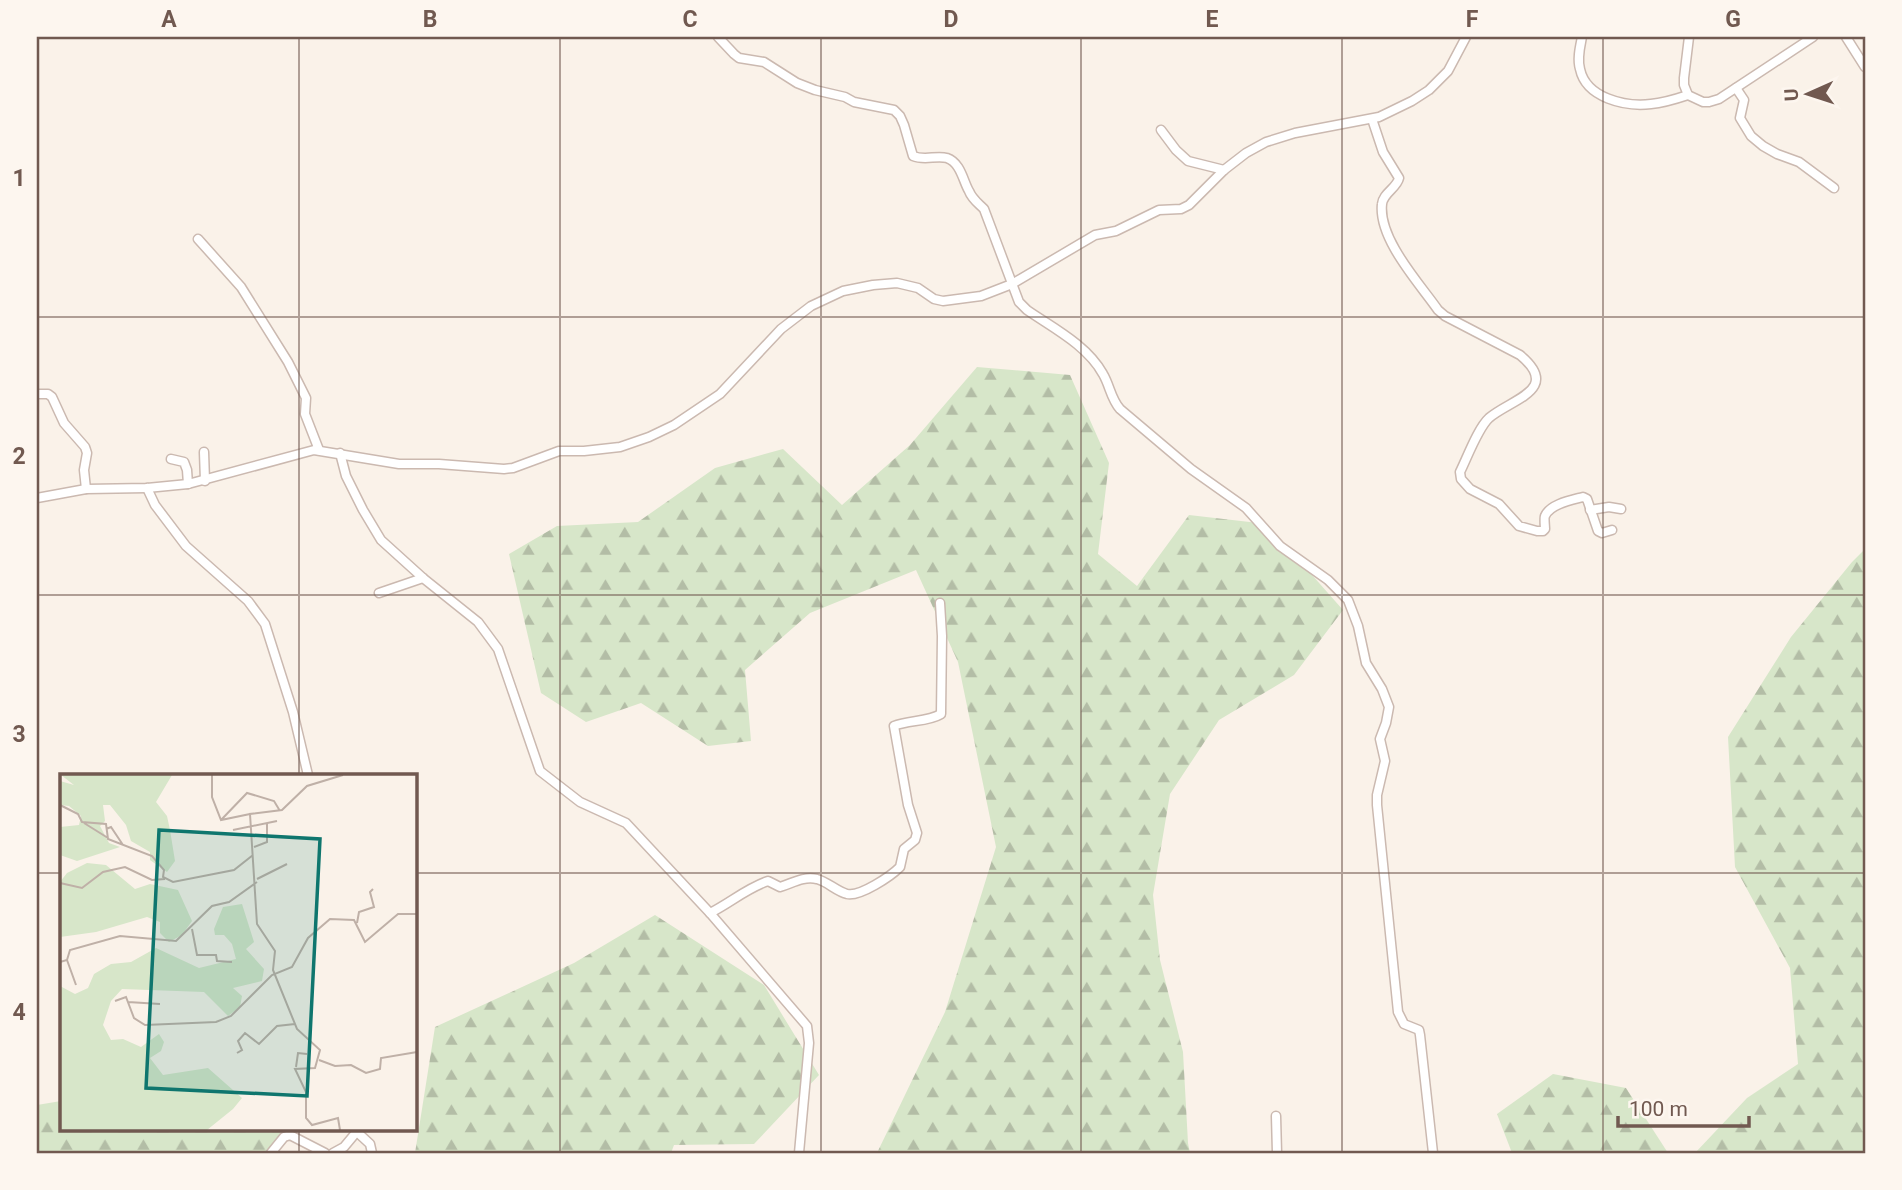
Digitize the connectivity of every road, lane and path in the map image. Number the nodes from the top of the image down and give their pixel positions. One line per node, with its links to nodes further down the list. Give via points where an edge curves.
1 (718, 37): 15 (street, via 739,58 764,62 797,83 894,110 913,156 945,158 964,176 973,199 984,209)
2 (1466, 37): 10 (street, via 1448,71 1429,90)
3 (1582, 37): 9 (street, via 1580,72 1586,86 1596,92 1609,99 1650,105)
4 (1689, 37): 9 (street, via 1684,78)
5 (1813, 37): 8 (street)
6 (1846, 37): 7 (street)
7 (1865, 67)
8 (1737, 88): 9 (street, via 1709,102); 13 (street, via 1744,100 1740,118 1751,136)
9 (1688, 95)
10 (1371, 119): 12 (street, via 1266,142); 27 (street, via 1399,178 1382,205 1395,251 1438,310 1520,355 1536,374 1531,391 1486,421 1461,478 1472,491 1501,506 1519,526 1530,530 1544,530 1545,515 1559,505 1585,497)
11 (1161, 130): 12 (street, via 1188,161)
12 (1224, 170): 15 (street, via 1189,205 1159,210 1116,231 1095,235)
13 (1834, 188)
14 (198, 239): 17 (street, via 241,286 288,362 306,398 305,414)
15 (1012, 284): 19 (street, via 981,296 943,301 897,283 843,291 811,306 780,329 702,408 620,447 559,451 504,469 399,464); 42 (street, via 1018,302 1090,357 1120,409 1246,508 1280,546 1348,600 1366,663 1389,707 1380,739 1384,761 1377,805 1392,968 1400,1020 1419,1030)
16 (37, 394): 24 (street, via 52,397 64,422 85,447)
17 (319, 450): 19 (street); 21 (street)
18 (204, 452): 21 (street)
19 (340, 453): 29 (street, via 346,476 382,540)
20 (171, 459): 22 (street, via 184,462)
21 (205, 481): 22 (street)
22 (188, 484): 23 (street)
23 (148, 488): 24 (street); 32 (street, via 186,546 248,601 265,624)
24 (86, 489): 25 (street)
25 (37, 498)
26 (1621, 509): 27 (street)
27 (1590, 510): 28 (street, via 1598,531)
28 (1612, 530)
29 (423, 578): 30 (street); 33 (street, via 478,622 498,649 540,771 580,802 626,823)
30 (379, 593)
31 (940, 603): 33 (street, via 941,714 894,726 917,833 904,849 900,867 852,894 818,879 799,879 780,887 768,881)
32 (308, 774)
33 (710, 913): 40 (street, via 807,1026)
34 (1276, 1116): 41 (street)
35 (358, 1130): 38 (street); 39 (street)
36 (271, 1153): 37 (street, via 290,1135)
37 (325, 1153)
38 (332, 1153)
39 (372, 1153)
40 (799, 1153)
41 (1277, 1153)
42 (1433, 1153)

